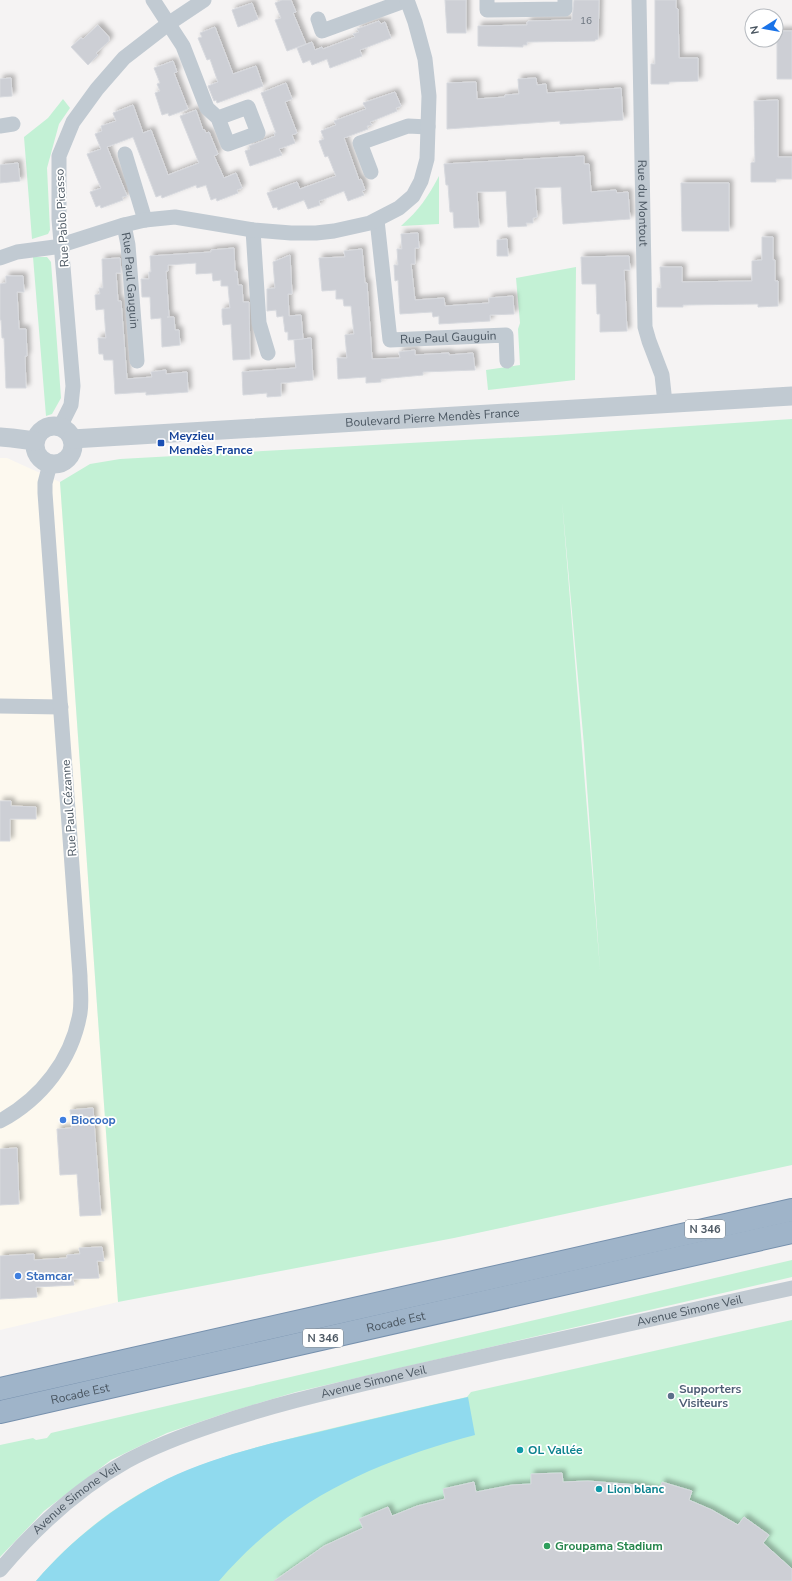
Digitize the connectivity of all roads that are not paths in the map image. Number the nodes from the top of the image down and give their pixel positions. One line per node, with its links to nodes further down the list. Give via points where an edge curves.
1 (153, 0): 8 (street)
2 (204, 0): 8 (street, Rue Pablo Picasso)
3 (407, 0): 7 (street, Rue Paul Gauguin, via 322,31); 10 (street, Rue Paul Gauguin, via 425,59 429,96)
4 (487, 0): 5 (street, via 487,10 565,9)
5 (565, 0)
6 (639, 0): 23 (street, Rue du Montout, via 645,327 662,375)
7 (318, 19)
8 (168, 24): 9 (street, via 183,46 207,108); 17 (street, Rue Pablo Picasso, via 124,58 73,122 59,156 59,219)
9 (218, 118)
10 (428, 127): 12 (street, via 408,126 360,143); 14 (street, Rue Paul Gauguin, via 427,159 421,182 413,196 399,208)
11 (125, 154): 13 (street, Rue Paul Gauguin)
12 (371, 172)
13 (146, 220): 15 (street, Rue Paul Gauguin); 16 (street, Rue Paul Gauguin, via 175,218)
14 (377, 220): 16 (street, Rue Paul Gauguin, via 354,228 316,233 291,234); 21 (street, Rue Paul Gauguin, via 390,340 506,335)
15 (124, 225): 17 (street, Rue Paul Gauguin); 20 (street, Rue Paul Gauguin, via 128,245)
16 (253, 230): 19 (street, via 259,323)
17 (62, 245): 18 (street, Rue Paul Gauguin, via 17,252); 24 (street, Rue Pablo Picasso, via 73,386)
18 (0, 258)
19 (268, 353)
20 (137, 361)
21 (507, 361)
22 (792, 396): 23 (street, Boulevard Pierre Mendès France)
23 (665, 403): 24 (street, Boulevard Pierre Mendès France)
24 (66, 433): 26 (street, via 54,426 47,427 37,435); 27 (street, via 73,446 68,458)
25 (0, 437): 26 (street)
26 (35, 441): 27 (street, via 39,458)
27 (50, 464): 29 (street, Rue Paul Cézanne, via 45,493)
28 (0, 706): 29 (street)
29 (61, 707): 30 (street, Rue Paul Cézanne, via 80,976 80,1012 70,1049 54,1074 34,1098)
30 (0, 1121)
31 (792, 1210): 35 (highway, Rocade Est / N 346)
32 (792, 1232): 37 (highway, Rocade Est / N 346)
33 (792, 1288): 38 (street, Avenue Simone Veil, via 325,1393 245,1415 170,1440 127,1461 86,1486 23,1542)
34 (0, 1376): 35 (highway)
35 (23, 1384): 36 (highway, Rocade Est / N 346)
36 (0, 1389)
37 (0, 1412)
38 (0, 1570)

